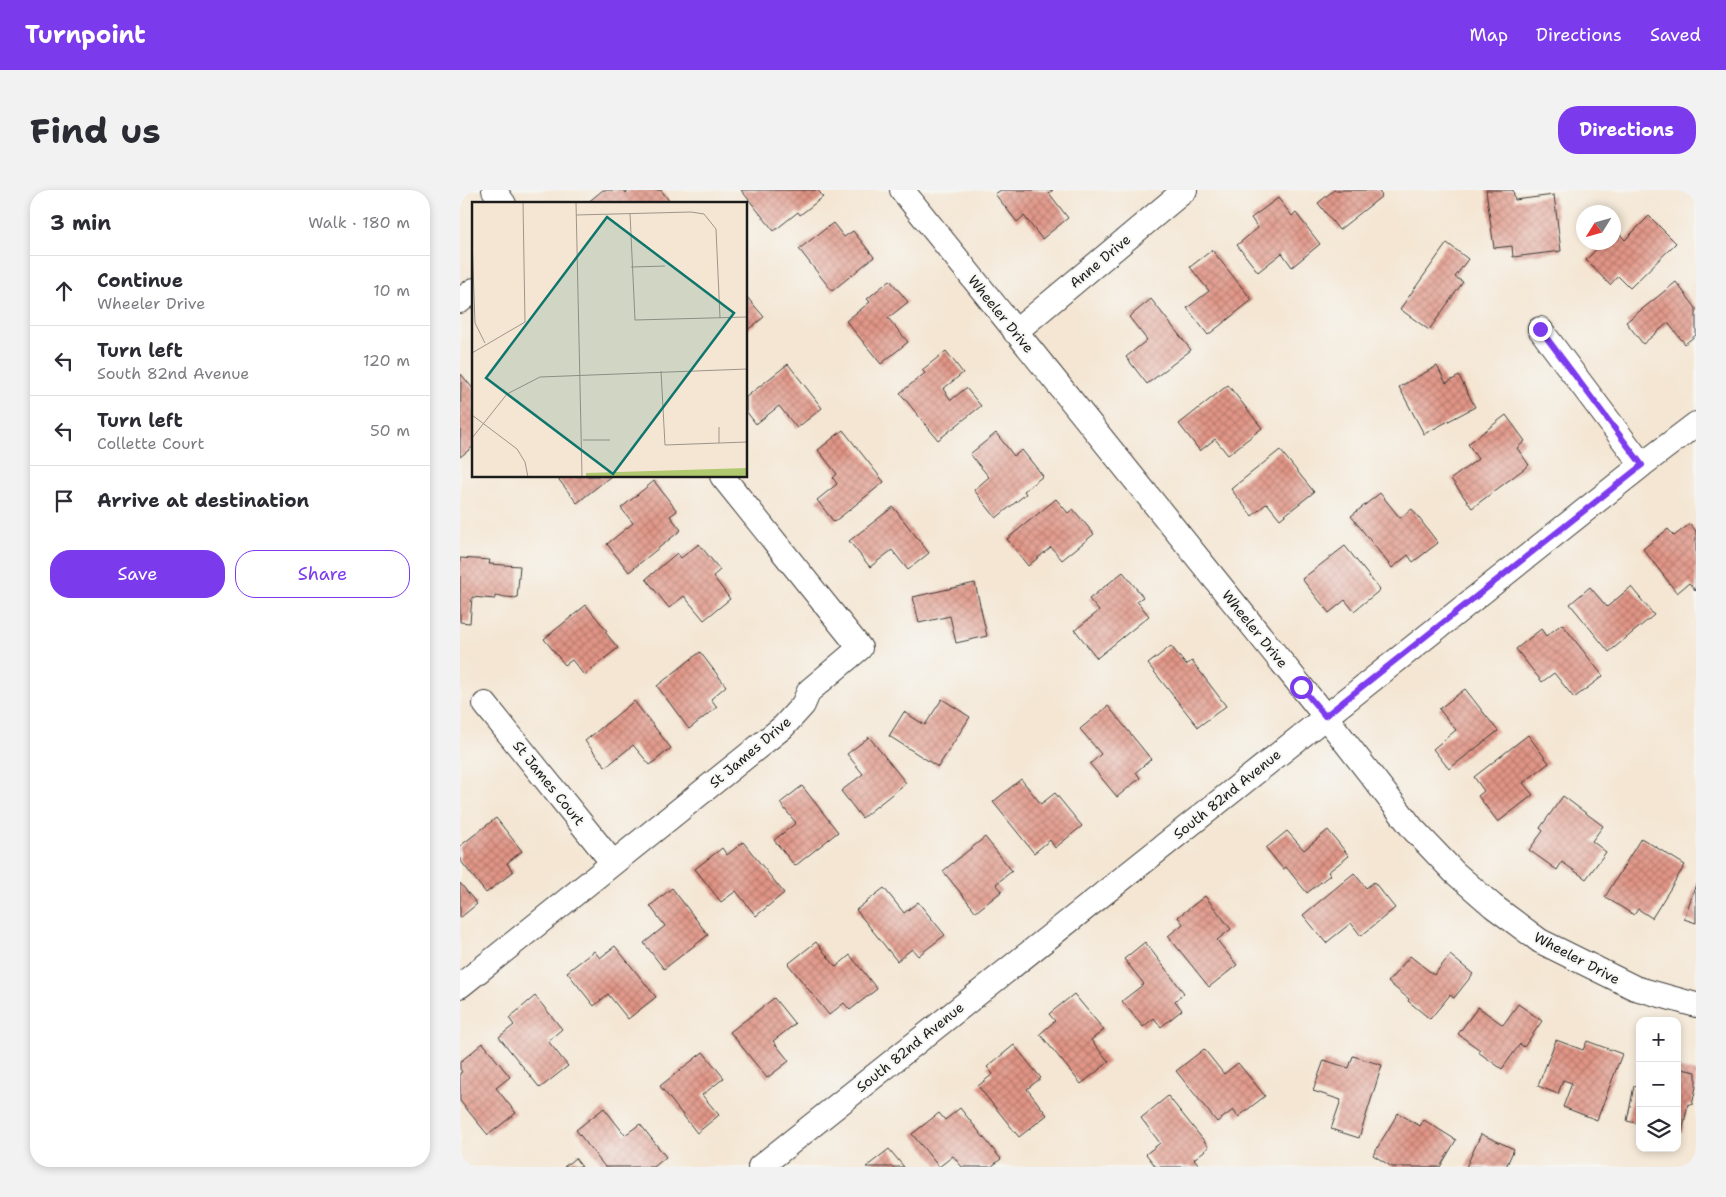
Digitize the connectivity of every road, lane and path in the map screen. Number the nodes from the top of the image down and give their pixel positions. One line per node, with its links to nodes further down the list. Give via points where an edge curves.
1 (494, 190): 4 (street)
2 (902, 190): 8 (street, Wheeler Drive)
3 (1186, 190): 8 (street, Anne Drive)
4 (503, 202)
5 (472, 292): 6 (street)
6 (460, 302)
7 (1540, 329): 10 (street)
8 (1015, 332): 13 (street, Wheeler Drive)
9 (1696, 424): 10 (street, South 82nd Avenue)
10 (1642, 465): 13 (street, South 82nd Avenue)
11 (724, 478): 14 (street, St James Drive, via 860,648 809,691 802,705 783,727)
12 (485, 704): 14 (street, St James Court)
13 (1325, 716): 16 (street, Wheeler Drive, via 1413,829 1454,872 1493,906 1540,941 1585,964 1635,988); 17 (street, South 82nd Avenue)
14 (613, 863): 15 (street, St James Drive)
15 (460, 986)
16 (1696, 1006)
17 (760, 1167)

